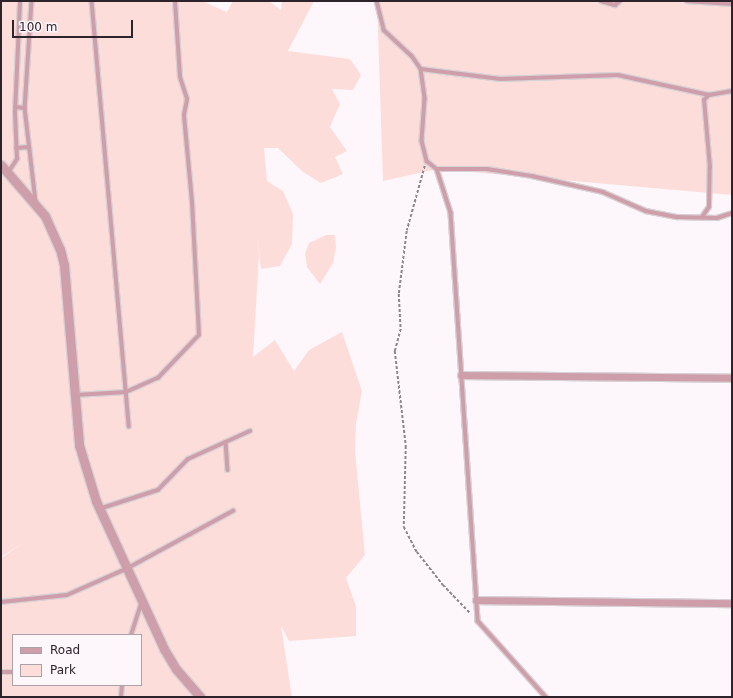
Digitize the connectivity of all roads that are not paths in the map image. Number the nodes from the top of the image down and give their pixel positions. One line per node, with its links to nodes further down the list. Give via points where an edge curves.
1 (20, 1): 13 (lane)
2 (32, 1): 14 (lane)
3 (92, 1): 25 (lane)
4 (175, 1): 25 (lane, via 180,77 186,99 184,115 193,209 199,335 158,378)
5 (377, 1): 10 (lane, via 384,30 412,56)
6 (600, 1): 7 (lane, via 615,5)
7 (620, 1)
8 (687, 1): 9 (lane)
9 (732, 4)
10 (421, 69): 12 (lane, via 500,79 618,75); 18 (lane, via 425,98 422,141 427,161)
11 (732, 91): 12 (lane)
12 (709, 96): 22 (lane, via 704,100 710,168 709,207)
13 (15, 107): 14 (lane); 16 (lane)
14 (26, 108): 15 (lane)
15 (29, 146): 16 (lane); 20 (lane)
16 (16, 148): 19 (lane, via 17,160)
17 (1, 165): 19 (street)
18 (437, 169): 22 (lane, via 487,169 532,176 603,192 646,211 677,217); 23 (lane, via 451,213)
19 (8, 173): 20 (street)
20 (36, 204): 26 (street, via 53,230 64,265)
21 (732, 213): 22 (lane, via 717,218)
22 (702, 217)
23 (461, 375): 24 (street); 34 (lane)
24 (732, 378)
25 (126, 392): 26 (lane); 27 (lane)
26 (74, 395): 31 (street, via 80,456)
27 (129, 426)
28 (250, 431): 29 (lane)
29 (226, 442): 30 (lane); 31 (lane, via 188,460 158,490)
30 (228, 470)
31 (99, 508): 33 (street)
32 (233, 511): 33 (lane)
33 (126, 569): 35 (lane, via 67,595); 36 (street)
34 (476, 600): 37 (street); 44 (lane, via 478,621)
35 (1, 602)
36 (142, 602): 38 (lane); 43 (street, via 172,663)
37 (732, 603)
38 (131, 634)
39 (1, 672): 40 (lane)
40 (12, 672)
41 (122, 686): 42 (lane)
42 (121, 697)
43 (200, 697)
44 (546, 697)

